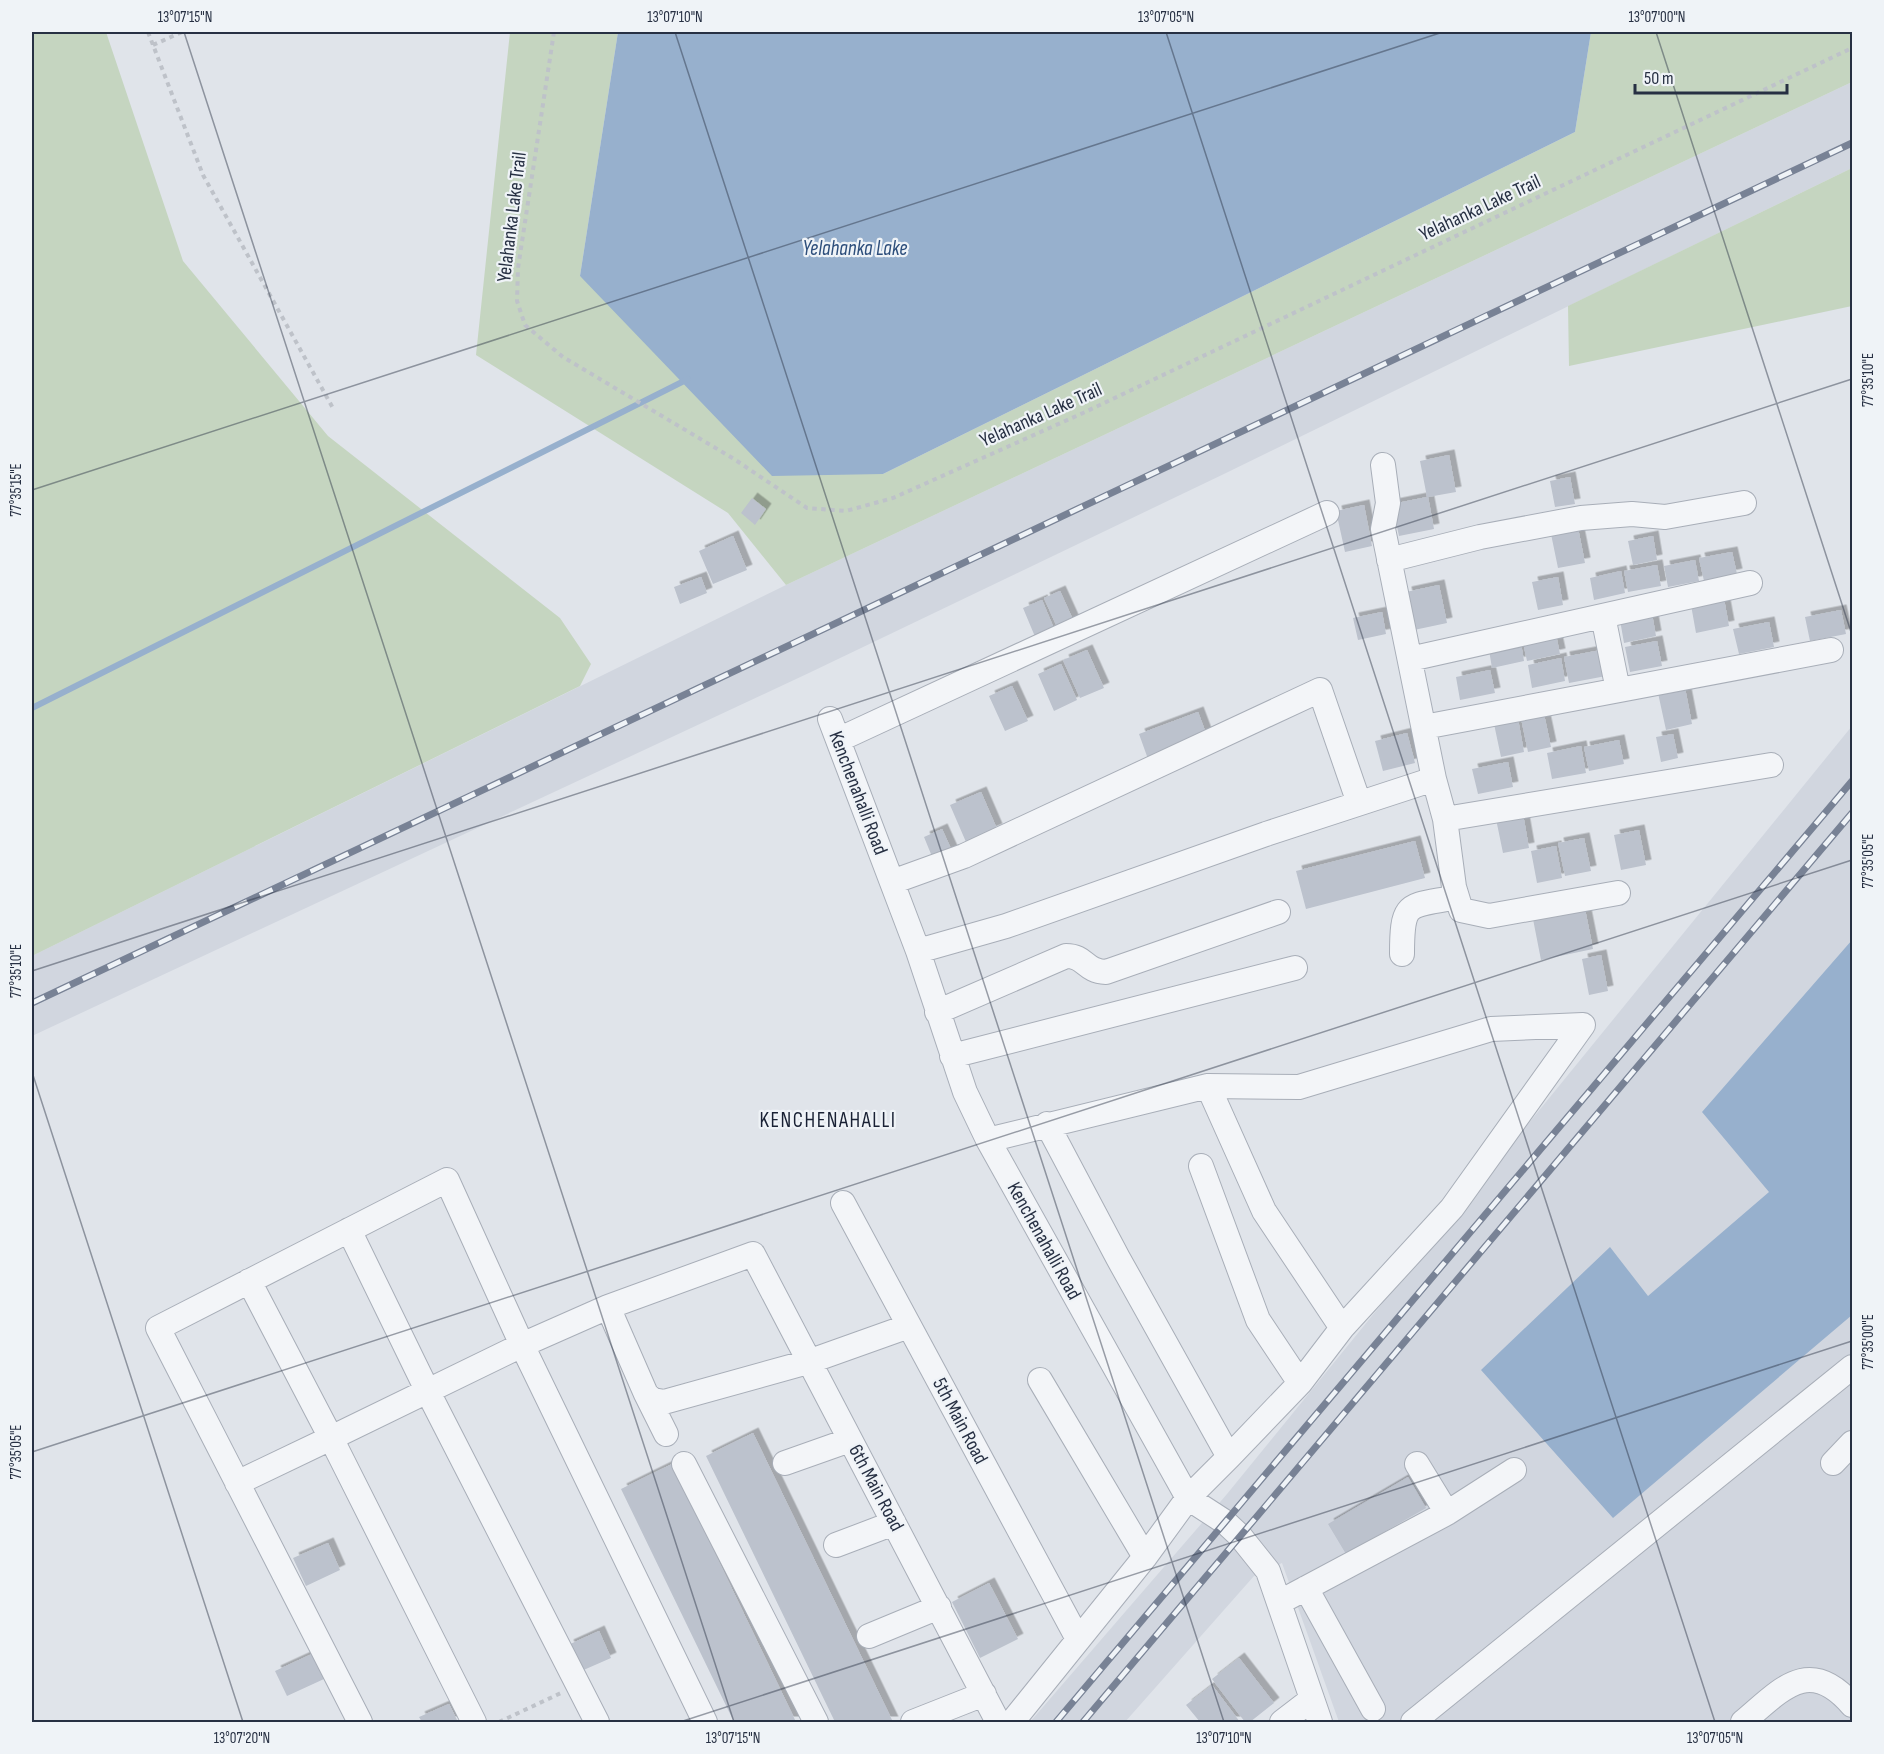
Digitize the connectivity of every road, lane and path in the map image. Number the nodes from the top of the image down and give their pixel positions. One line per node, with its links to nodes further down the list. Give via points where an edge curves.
1 (148, 32): 4 (path)
2 (182, 32): 4 (path)
3 (554, 32): 5 (path, Yelahanka Lake Trail, via 518,268 517,302 525,325 563,357 734,459 807,508 846,511 893,498 1083,413)
4 (153, 45): 6 (path, via 203,175)
5 (1852, 48)
6 (334, 410)
7 (1383, 465): 10 (street, via 1388,503 1383,529)
8 (1744, 503): 10 (street, via 1665,517 1632,514 1581,518 1480,537)
9 (1327, 513): 21 (street, Kenchenahalli Road, via 834,729)
10 (1389, 560): 14 (street)
11 (1749, 583): 12 (street)
12 (1603, 616): 14 (street); 15 (street)
13 (1832, 650): 15 (street)
14 (1410, 659): 16 (street)
15 (1618, 690): 16 (street)
16 (1424, 727): 18 (street)
17 (1771, 765): 20 (street)
18 (1434, 779): 19 (street); 20 (street)
19 (1359, 803): 21 (street, via 1320,690 964,856); 25 (street, via 1006,926)
20 (1445, 819): 23 (street)
21 (892, 882): 25 (street, Kenchenahalli Road)
22 (1618, 893): 23 (street, via 1489,916 1461,910)
23 (1457, 897): 26 (street, via 1414,906 1406,913 1402,923)
24 (1278, 912): 28 (street, via 1106,972 1095,972 1075,956 1066,956)
25 (918, 951): 28 (street, Kenchenahalli Road)
26 (1402, 954)
27 (1296, 968): 29 (street)
28 (937, 1012): 29 (street, Kenchenahalli Road)
29 (952, 1056): 32 (street, Kenchenahalli Road)
30 (1208, 1086): 31 (street); 39 (street, via 1264,1211); 39 (street, via 1299,1087 1491,1029 1583,1025 1452,1208)
31 (1047, 1124): 32 (street); 51 (street)
32 (988, 1140): 58 (street, Kenchenahalli Road)
33 (1201, 1166): 44 (street, via 1258,1320)
34 (843, 1203): 38 (street, 5th Main Road)
35 (349, 1230): 36 (street); 40 (street, via 447,1180); 45 (street)
36 (249, 1281): 48 (street); 57 (street, via 158,1328)
37 (608, 1307): 40 (street); 41 (street, 6th Main Road, via 753,1254); 46 (street)
38 (909, 1326): 41 (street); 67 (street, 5th Main Road)
39 (1342, 1328): 44 (street)
40 (522, 1345): 45 (street); 77 (street)
41 (808, 1362): 46 (street, via 664,1402); 49 (street, 6th Main Road)
42 (1852, 1367): 84 (street)
43 (1040, 1380): 62 (street)
44 (1300, 1383): 51 (street)
45 (427, 1390): 48 (street); 68 (street)
46 (646, 1394): 47 (street)
47 (666, 1434)
48 (330, 1438): 57 (street); 74 (street)
49 (850, 1440): 52 (street); 60 (street, 6th Main Road)
50 (1852, 1443): 53 (street)
51 (1230, 1457): 58 (street)
52 (785, 1462)
53 (1833, 1463)
54 (684, 1464): 78 (street)
55 (1417, 1464): 59 (street)
56 (1514, 1470): 59 (street)
57 (237, 1483): 73 (street)
58 (1188, 1498): 62 (street); 64 (street, Kenchenahalli Road, via 1240,1536 1268,1571)
59 (1447, 1513): 63 (street)
60 (894, 1523): 61 (street); 65 (street, 6th Main Road)
61 (836, 1545)
62 (1145, 1557): 67 (street)
63 (1306, 1588): 64 (street); 72 (street)
64 (1280, 1602): 70 (street, Kenchenahalli Road)
65 (939, 1607): 66 (street); 69 (street, 6th Main Road)
66 (869, 1636)
67 (1078, 1639): 81 (street)
68 (578, 1685): 75 (path); 76 (street)
69 (984, 1694): 79 (street); 80 (street, 6th Main Road)
70 (1312, 1699): 82 (street); 83 (street, Kenchenahalli Road)
71 (1852, 1705): 85 (street, via 1832,1685 1803,1681 1778,1692)
72 (1373, 1709)
73 (360, 1722)
74 (474, 1722)
75 (499, 1722)
76 (597, 1722)
77 (705, 1722)
78 (816, 1722)
79 (913, 1722)
80 (998, 1722)
81 (1012, 1722)
82 (1282, 1722)
83 (1320, 1722)
84 (1413, 1722)
85 (1743, 1722)

